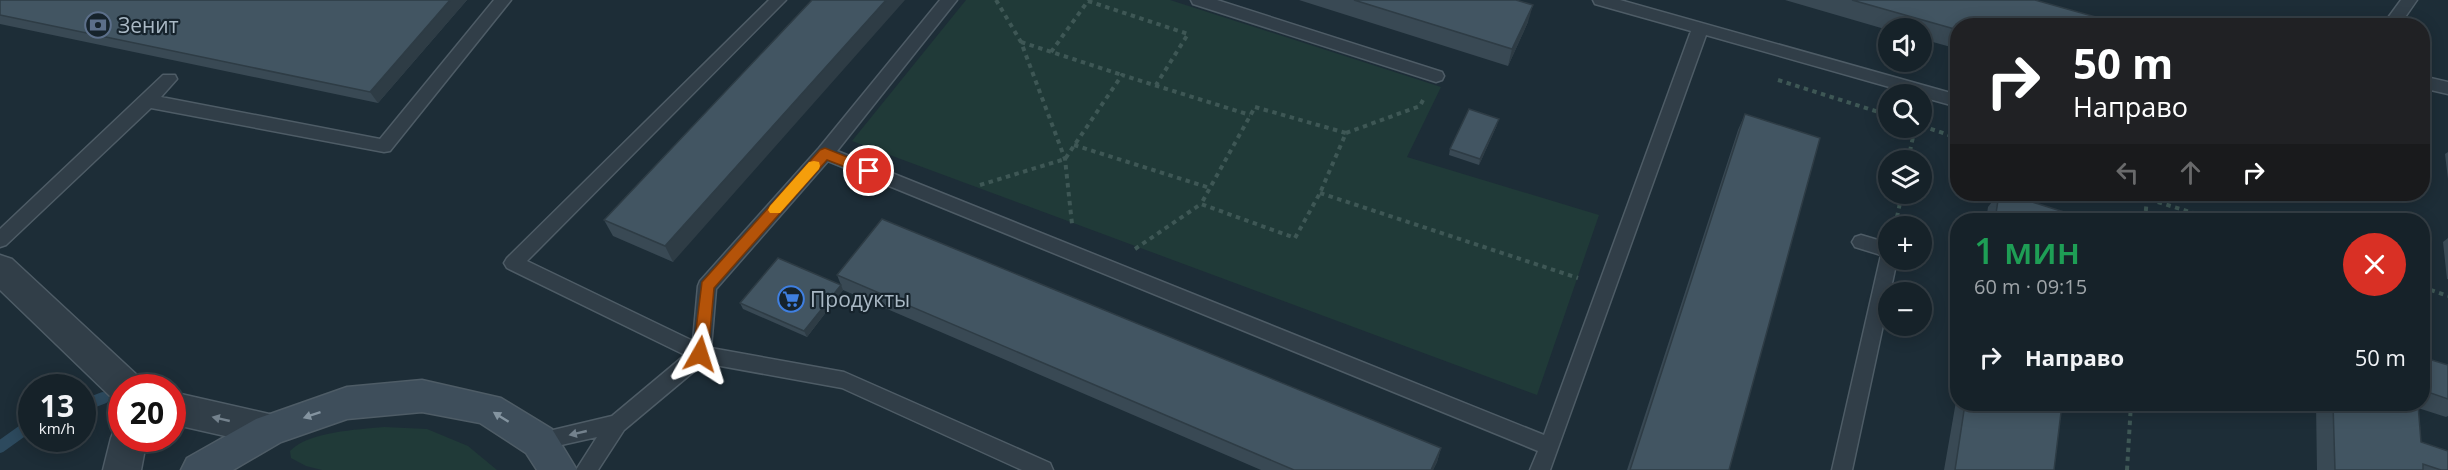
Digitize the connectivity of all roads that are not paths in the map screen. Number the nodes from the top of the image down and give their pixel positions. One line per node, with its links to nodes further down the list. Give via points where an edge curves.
1 (503, 0): 14 (lane, via 384,146)
2 (778, 0): 21 (lane, via 513,262)
3 (949, 0): 15 (lane)
4 (1199, 0): 9 (lane)
5 (1601, 0): 8 (lane)
6 (2409, 0): 7 (lane)
7 (2396, 18)
8 (1700, 29): 13 (lane); 26 (lane)
9 (1436, 76)
10 (169, 79): 14 (lane)
11 (2430, 84): 12 (lane)
12 (2448, 88)
13 (1950, 99)
14 (148, 101): 16 (lane)
15 (825, 153): 21 (lane, via 707,286); 26 (lane)
16 (0, 240)
17 (1861, 242): 18 (lane)
18 (1878, 247)
19 (0, 269): 22 (street)
20 (1886, 270): 34 (lane)
21 (700, 354): 24 (lane); 32 (lane, via 844,380)
22 (113, 374)
23 (186, 411): 25 (street, one-way to 23)
24 (617, 424): 28 (lane, one-way to 28); 31 (lane)
25 (269, 430): 28 (street, one-way to 25, via 488,409 422,396 347,403); 30 (street)
26 (1550, 447): 33 (lane)
27 (126, 452): 29 (street)
28 (548, 456)
29 (122, 470)
30 (200, 470)
31 (586, 470)
32 (1043, 470)
33 (1540, 470)
34 (1842, 470)

